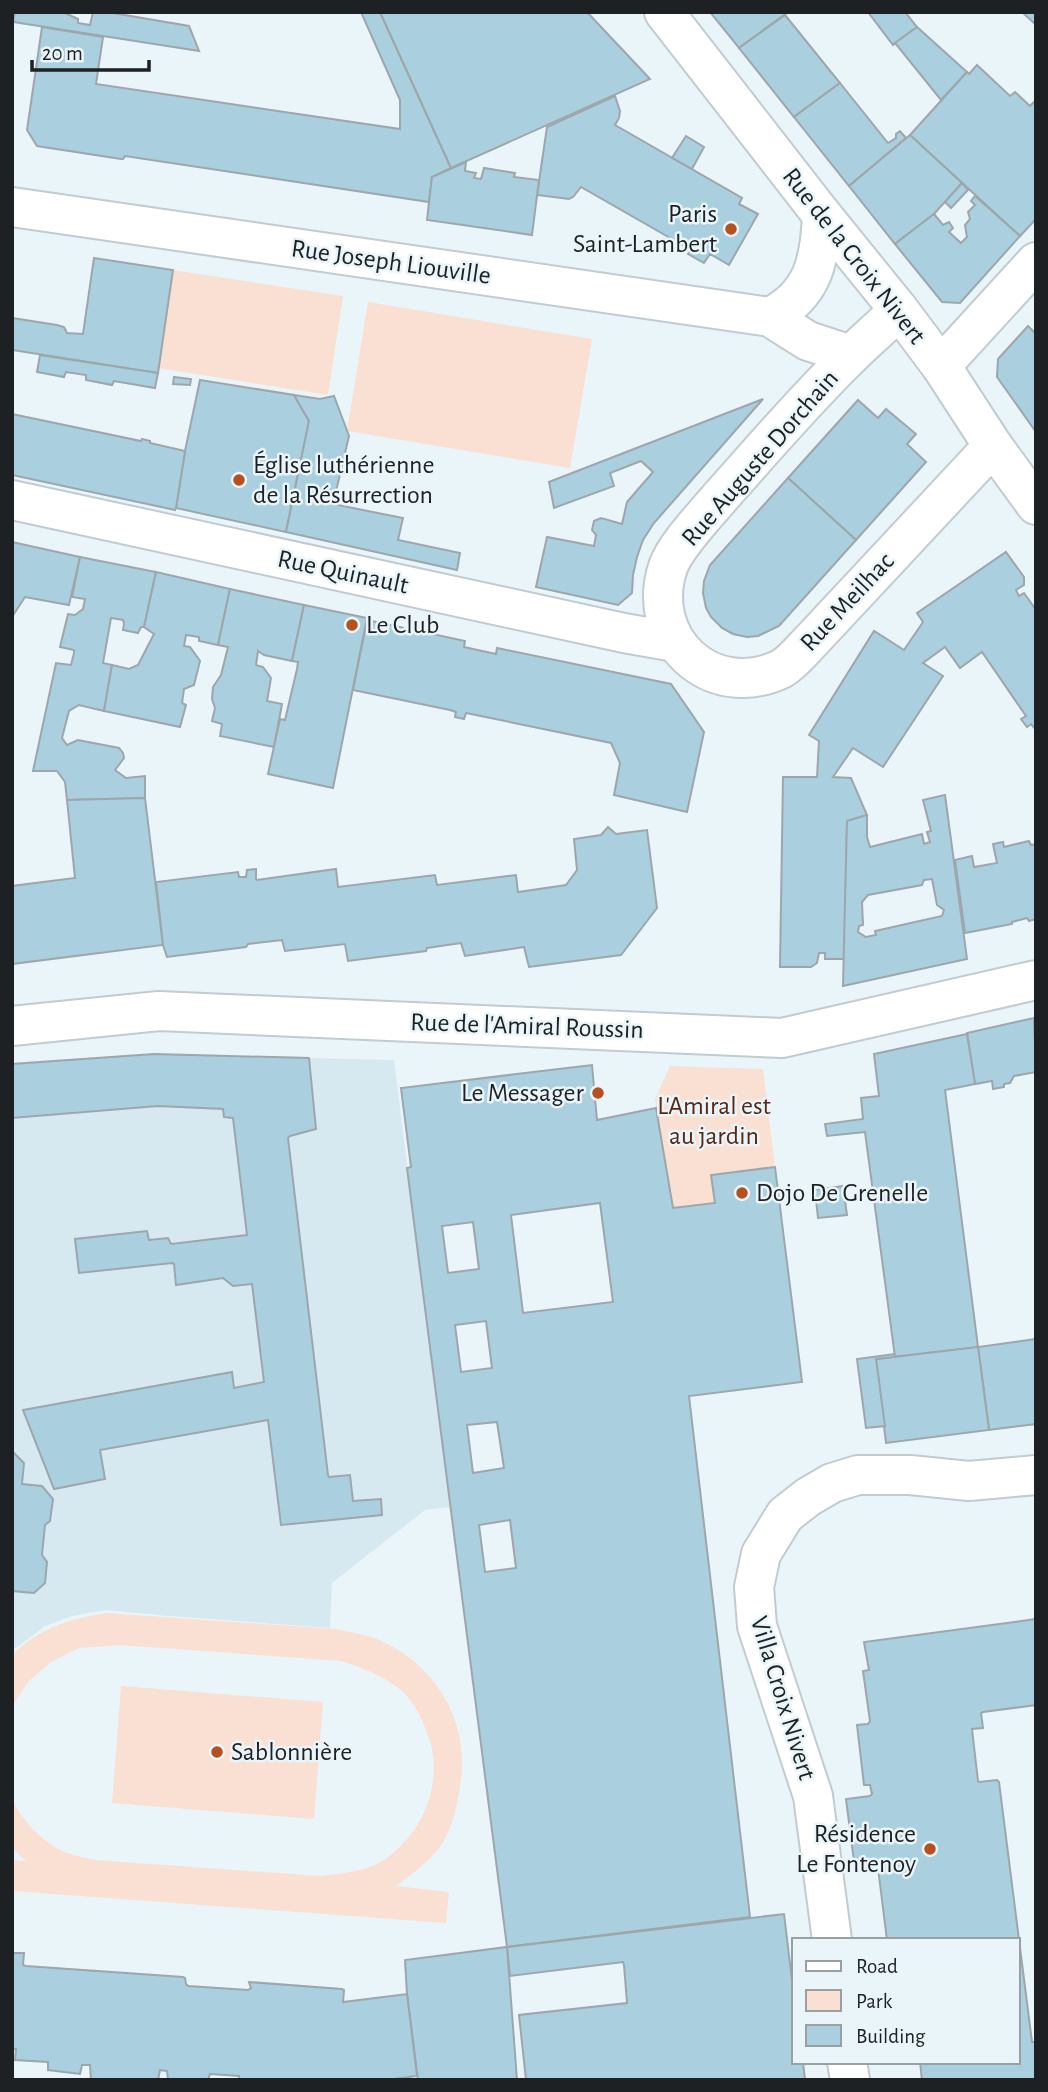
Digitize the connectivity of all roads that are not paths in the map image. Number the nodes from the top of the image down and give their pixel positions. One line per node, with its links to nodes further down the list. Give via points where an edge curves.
1 (664, 12): 3 (street, Rue de la Croix Nivert)
2 (12, 207): 6 (street, Rue Joseph Liouville)
3 (822, 215): 5 (street, Rue de la Croix Nivert); 6 (street, via 814,272 799,297)
4 (1036, 262): 8 (street)
5 (899, 310): 7 (street); 8 (street, Rue de la Croix Nivert)
6 (770, 317): 7 (street, Rue Joseph Liouville, via 808,341)
7 (851, 355): 12 (street, Rue Auguste Dorchain, via 690,532 668,566 662,605)
8 (941, 366): 9 (street, Rue de la Croix Nivert)
9 (993, 446): 11 (street, Rue de la Croix Nivert); 12 (street, Rue Meilhac, via 783,668 734,679 710,672)
10 (12, 500): 12 (street, Rue Quinault)
11 (1036, 505)
12 (675, 642)
13 (1036, 980): 14 (street, Rue de l'Amiral Roussin, via 782,1038 159,1011)
14 (12, 1026)
15 (1036, 1475): 16 (street, Villa Croix Nivert, via 969,1482 858,1475 832,1483 785,1515 761,1554 754,1587 757,1626 813,1796)
16 (832, 1938)

